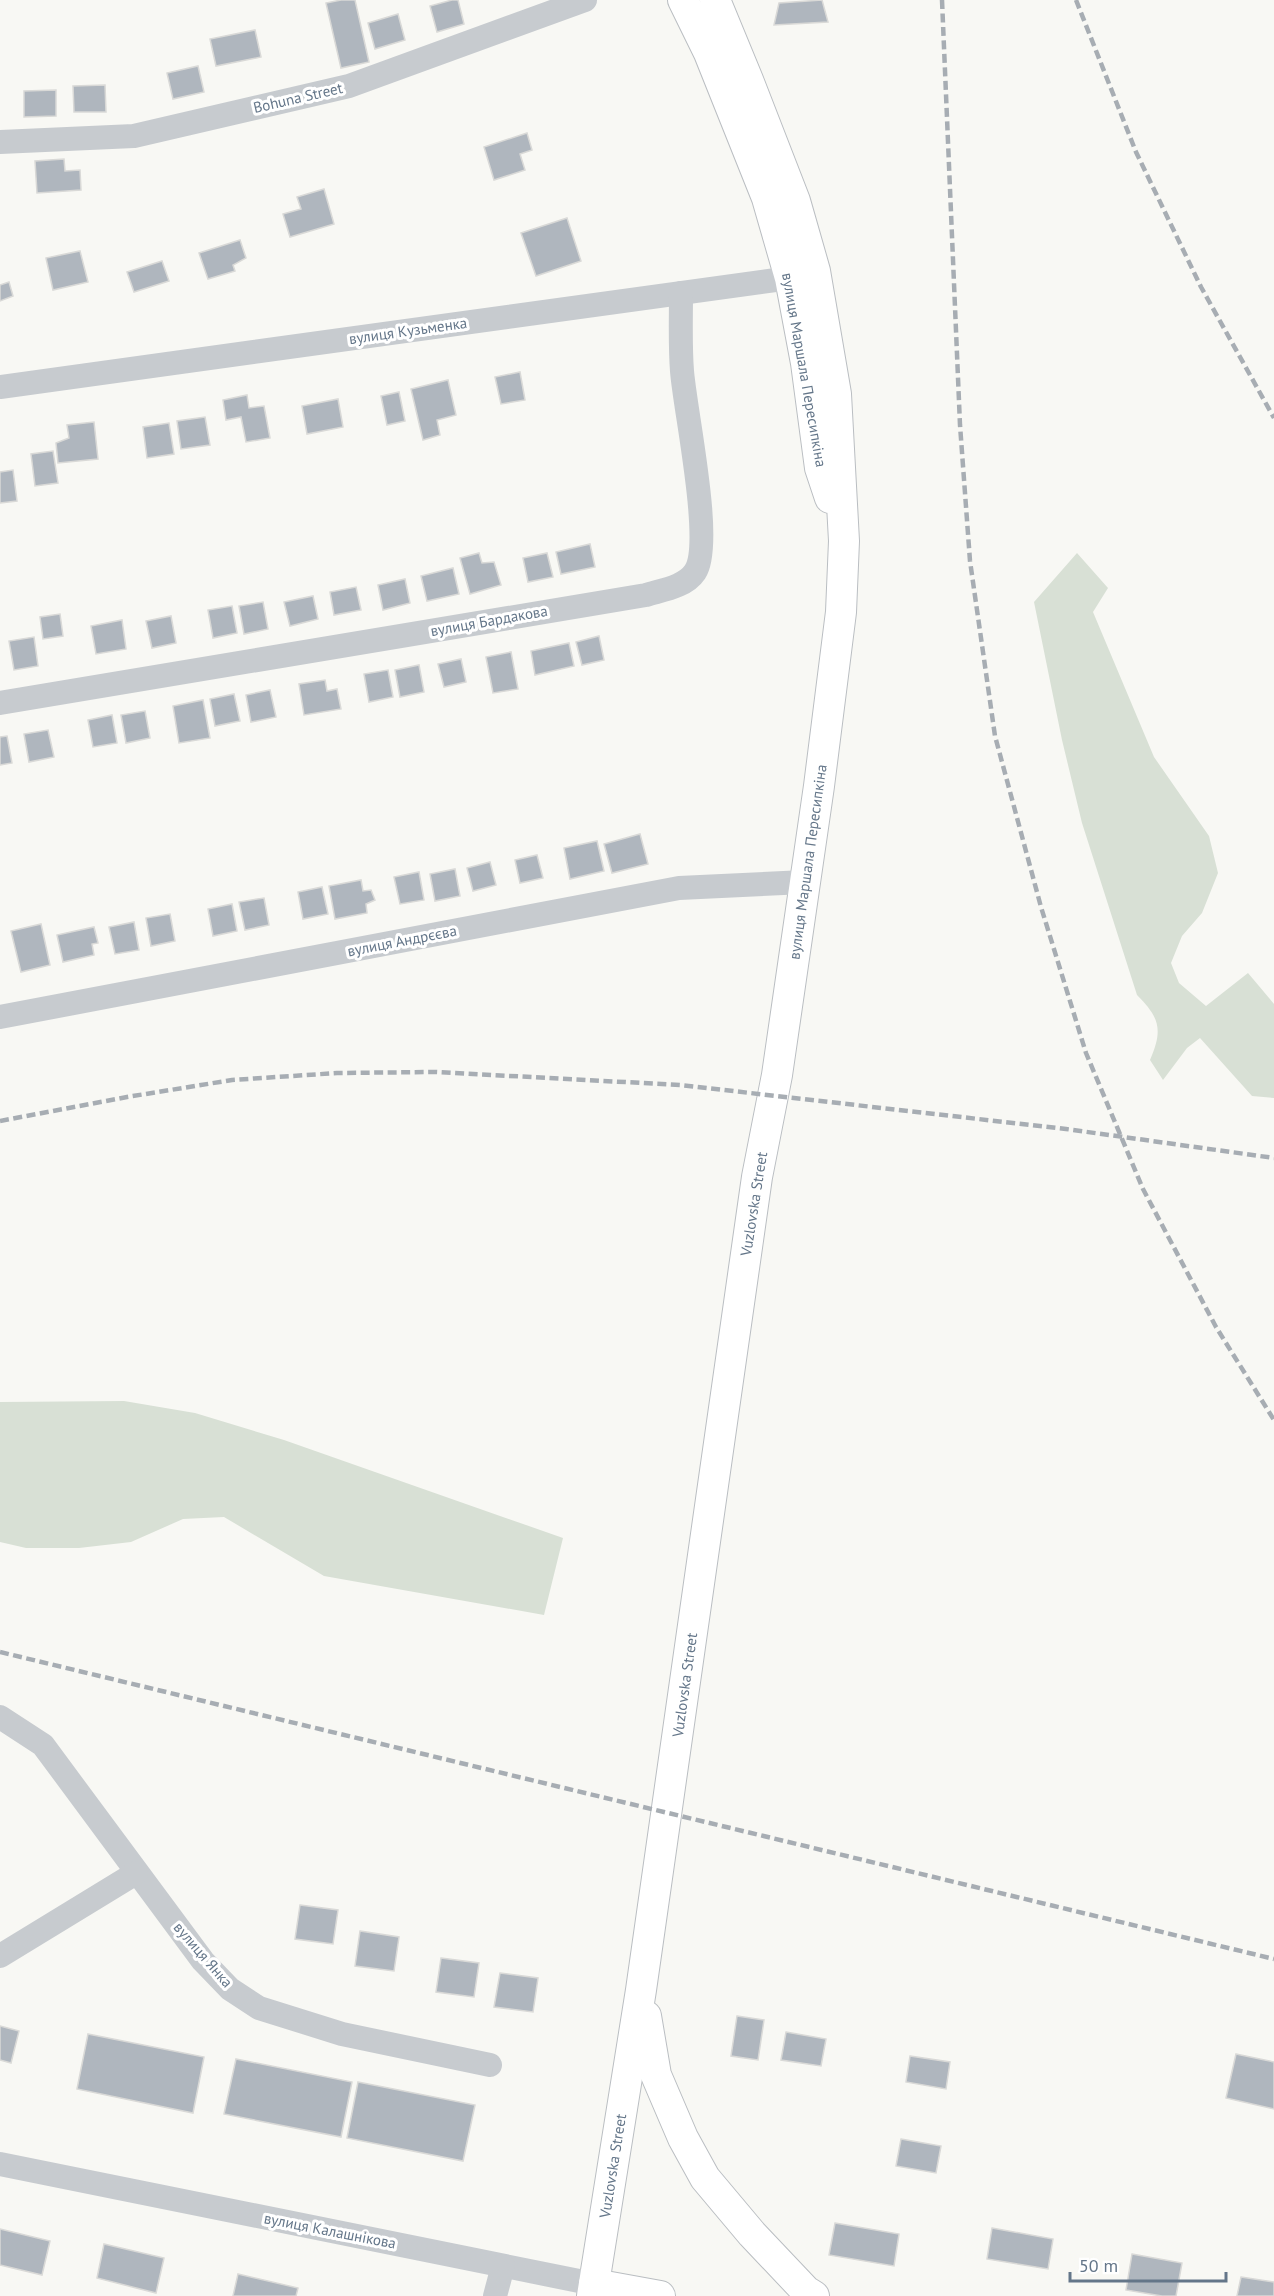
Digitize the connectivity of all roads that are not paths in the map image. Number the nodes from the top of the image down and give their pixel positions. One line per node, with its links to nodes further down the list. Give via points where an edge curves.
1 (585, 0): 4 (street, Bohuna Street, via 349,86 134,136)
2 (683, 0): 5 (main road, вулиця Маршала Пересипкіна)
3 (715, 0): 5 (main road, вулиця Маршала Пересипкіна, via 795,201)
4 (0, 142)
5 (802, 275): 6 (street, вулиця Кузьменка); 9 (main road, вулиця Маршала Пересипкіна, via 836,394 844,541 838,635)
6 (681, 293): 7 (street, вулиця Кузьменка); 8 (street, вулиця Бардакова, via 682,370 702,552 695,573 679,585 646,595)
7 (0, 387)
8 (0, 703)
9 (805, 882): 10 (street, вулиця Андрєєва, via 679,888); 11 (main road, вулиця Маршала Пересипкіна)
10 (0, 1017)
11 (777, 1075): 15 (main road, Vuzlovska Street, via 757,1177)
12 (0, 1717): 13 (street, вулиця Янка, via 43,1745)
13 (136, 1873): 14 (street); 16 (street, вулиця Янка, via 203,1961 230,1989 260,2008 342,2034)
14 (0, 1956)
15 (641, 1990): 19 (main road, Vuzlovska Street); 22 (main road, via 656,2075 682,2138 705,2178 752,2234)
16 (490, 2066)
17 (0, 2164): 18 (street, вулиця Калашнікова)
18 (503, 2266): 19 (street, вулиця Калашнікова); 20 (street)
19 (593, 2290): 21 (main road, вулиця Калашнікова)
20 (495, 2296)
21 (660, 2296)
22 (814, 2296)

